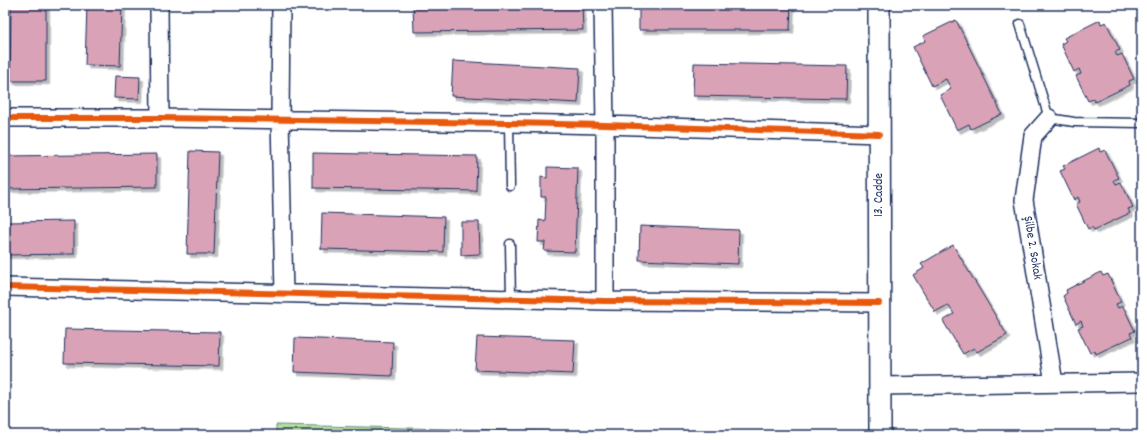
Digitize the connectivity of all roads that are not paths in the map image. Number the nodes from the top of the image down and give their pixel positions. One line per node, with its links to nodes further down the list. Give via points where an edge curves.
1 (159, 5): 7 (street)
2 (281, 5): 9 (street)
3 (603, 5): 12 (street)
4 (879, 5): 13 (street, 13. Cadde)
5 (1020, 24): 8 (lane)
6 (5, 118): 7 (street)
7 (160, 118): 9 (street)
8 (1049, 118): 11 (lane, via 1074,122); 22 (street, Şilbe 2. Sokak, via 1033,136 1024,200)
9 (280, 119): 10 (street); 17 (street)
10 (509, 123): 12 (street); 14 (lane)
11 (1142, 124)
12 (605, 125): 13 (street); 19 (street)
13 (879, 134): 20 (street, 13. Cadde)
14 (510, 186)
15 (510, 244): 18 (lane)
16 (5, 287): 17 (street)
17 (284, 294): 18 (street)
18 (511, 299): 19 (street)
19 (605, 301): 20 (street)
20 (879, 303): 23 (street, 13. Cadde)
21 (1142, 382): 22 (street)
22 (1054, 383): 23 (street)
23 (880, 386): 24 (street, 13. Cadde)
24 (880, 435)

